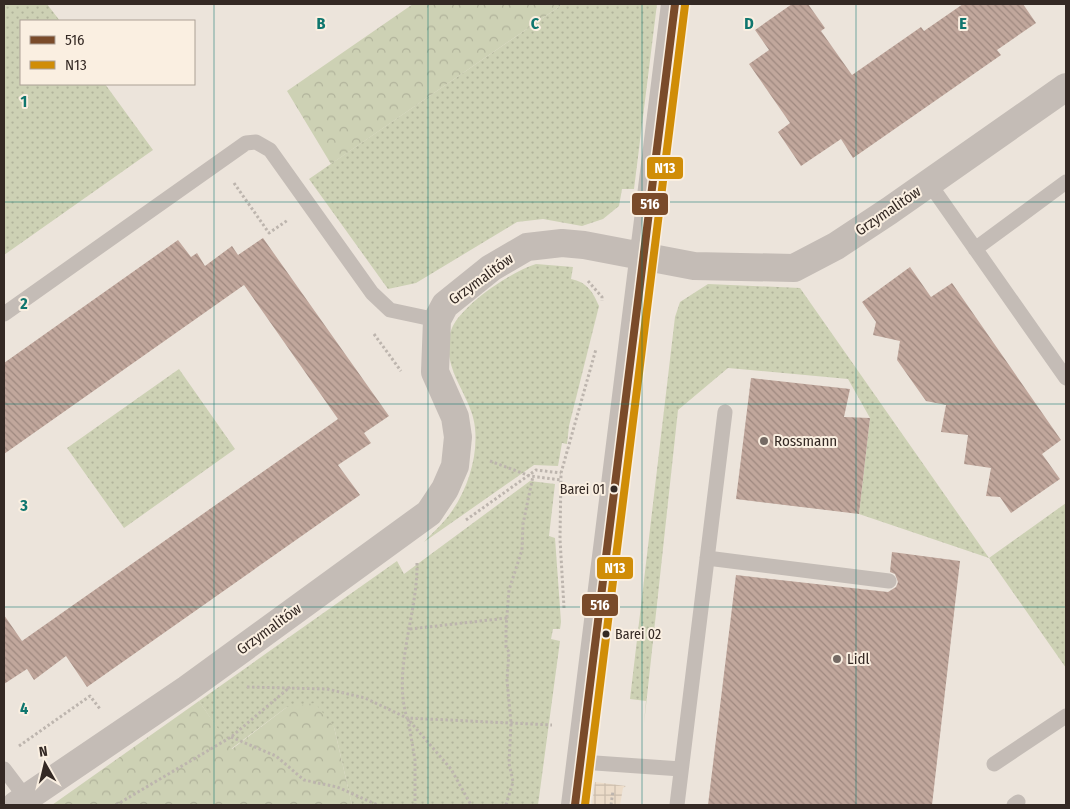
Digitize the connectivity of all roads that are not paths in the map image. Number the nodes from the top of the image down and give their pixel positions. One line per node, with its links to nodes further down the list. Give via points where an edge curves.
1 (675, 4): 6 (street)
2 (1066, 87): 3 (street, Grzymalitów)
3 (929, 182): 5 (lane); 6 (street, Grzymalitów, via 836,246 794,268 694,266)
4 (1066, 182): 5 (lane)
5 (975, 249): 9 (lane)
6 (644, 257): 8 (street, Grzymalitów, via 562,243 527,247 462,290 445,305); 14 (street)
7 (4, 314): 8 (lane, via 246,143 256,142 270,150 372,293 390,310)
8 (437, 320): 18 (street, Grzymalitów, via 435,372 455,418 457,446 455,466 446,489 429,513)
9 (1066, 378)
10 (725, 412): 11 (lane)
11 (707, 558): 12 (lane); 17 (lane)
12 (889, 581)
13 (1066, 716): 15 (lane)
14 (581, 762): 17 (lane); 19 (street)
15 (994, 764)
16 (4, 769): 18 (lane)
17 (681, 769): 20 (lane)
18 (21, 802)
19 (575, 805)
20 (677, 805)

